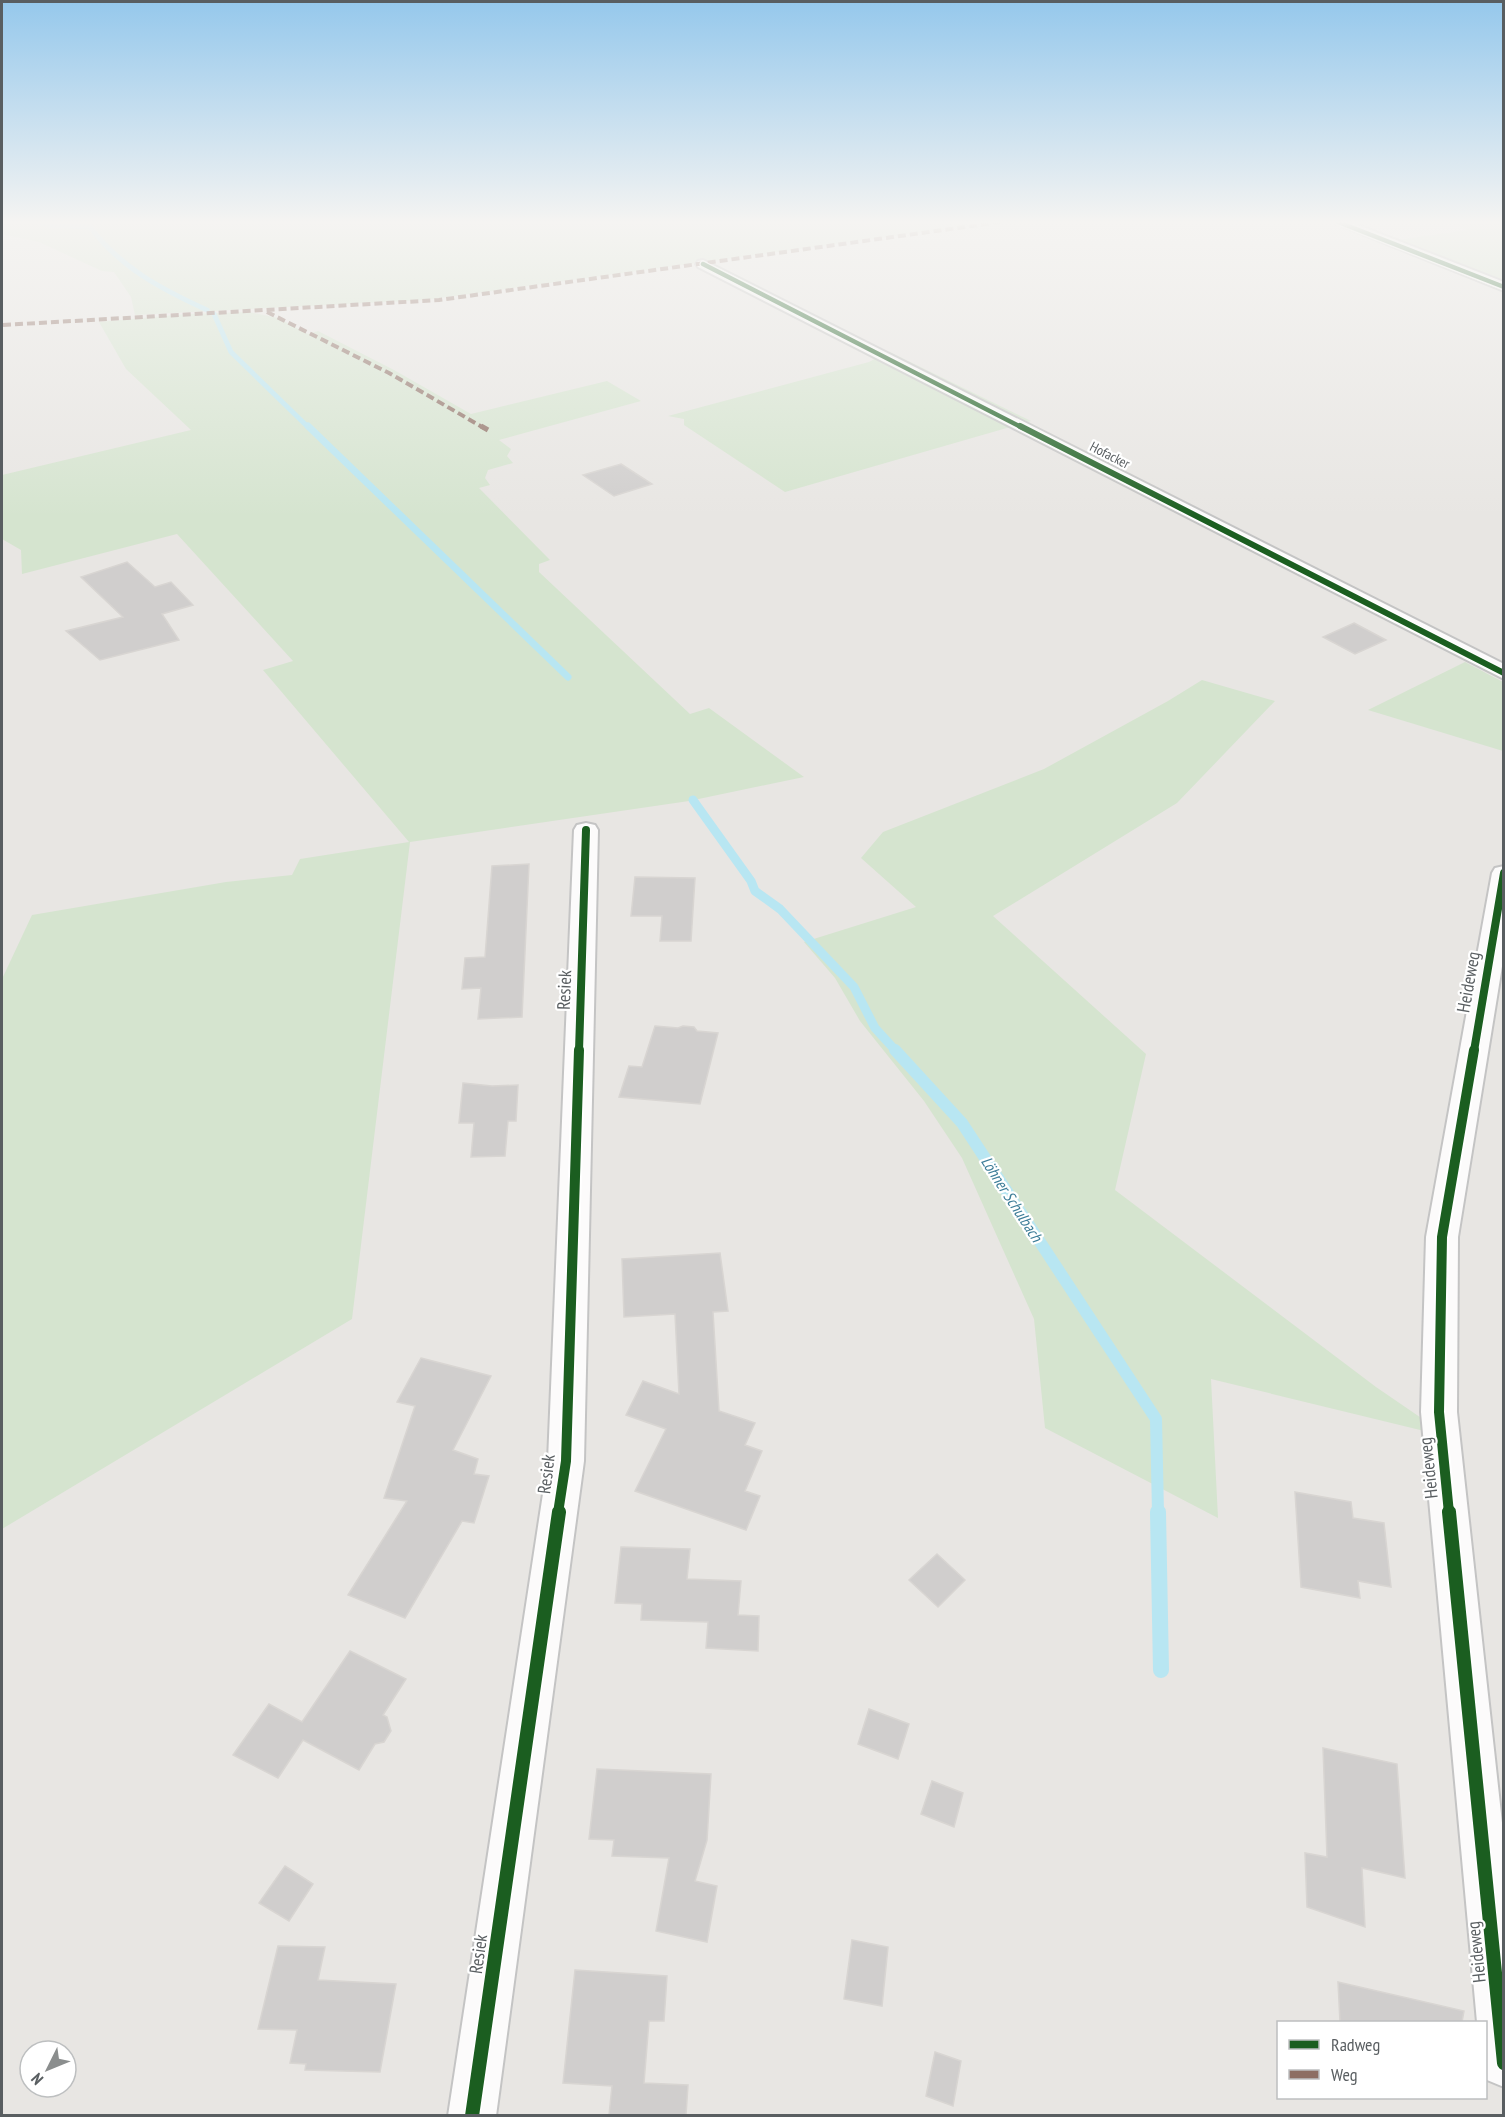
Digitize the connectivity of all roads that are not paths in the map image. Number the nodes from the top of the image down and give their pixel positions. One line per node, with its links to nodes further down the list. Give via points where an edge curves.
1 (810, 319): 2 (street, Hofacker)
2 (1503, 673)
3 (586, 830): 6 (street, Resiek, via 566,1461)
4 (1503, 873): 5 (street, Heideweg, via 1442,1237 1439,1412)
5 (1503, 2063)
6 (472, 2115)

